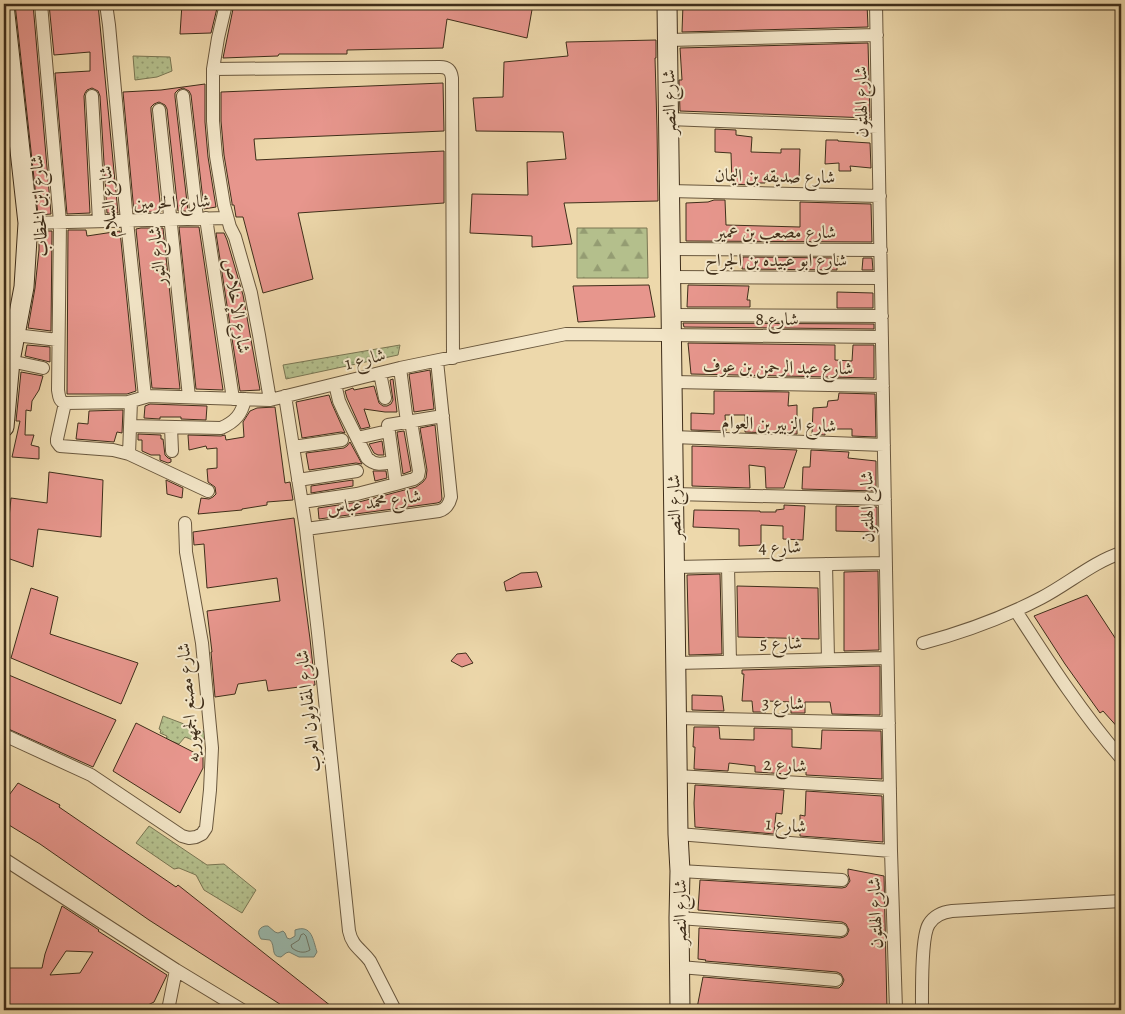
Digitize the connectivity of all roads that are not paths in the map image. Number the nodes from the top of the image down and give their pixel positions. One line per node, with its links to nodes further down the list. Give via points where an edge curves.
1 (41, 4): 22 (street, شارع ابن الخطاب)
2 (106, 4): 20 (street, شارع السلام)
3 (226, 4): 9 (street)
4 (668, 4): 8 (street, شارع النصر)
5 (876, 4): 7 (street, شارع الهلتون)
6 (4, 5): 23 (street)
7 (877, 35): 8 (street); 14 (street, شارع الهلتون)
8 (668, 40): 13 (street, شارع النصر)
9 (213, 69): 18 (street, via 214,138); 34 (street, via 449,69 452,78)
10 (92, 96): 21 (street)
11 (184, 96): 17 (street, شارع الإخلاص)
12 (159, 110): 19 (street, شارع النور)
13 (669, 119): 14 (street); 15 (street, شارع النصر)
14 (878, 127): 16 (street, شارع الهلتون)
15 (670, 190): 16 (street, شارع صديقه بن اليمان); 24 (street, شارع النصر)
16 (880, 196): 25 (street, شارع الهلتون)
17 (202, 218): 18 (street, شارع الحرمين); 19 (street, شارع الحرمين); 47 (street, شارع الإخلاص)
18 (227, 218): 49 (street, via 251,293)
19 (170, 219): 20 (street, شارع الحرمين); 45 (street, شارع النور)
20 (127, 220): 21 (street, شارع الحرمين); 44 (street, شارع السلام)
21 (99, 221): 22 (street, شارع الحرمين)
22 (60, 222): 23 (street, شارع الحرمين); 33 (street, شارع ابن الخطاب)
23 (28, 223): 30 (street, via 24,287)
24 (671, 249): 25 (street, شارع مصعب بن عمير); 26 (street, شارع النصر)
25 (880, 250): 27 (street, شارع الهلتون)
26 (671, 277): 27 (street, شارع ابو عبيده بن الجراح); 28 (street, شارع النصر)
27 (881, 278): 29 (street, شارع الهلتون)
28 (672, 315): 29 (street); 31 (street, شارع النصر)
29 (882, 316): 32 (street, شارع الهلتون)
30 (15, 335): 33 (street); 35 (street)
31 (672, 336): 32 (street, شارع 8); 34 (street, شارع 1, via 566,334); 40 (street, شارع النصر)
32 (882, 337): 42 (street, شارع الهلتون)
33 (58, 340): 51 (street, شارع ابن الخطاب, via 58,390 61,401)
34 (453, 358): 36 (street, شارع 1)
35 (10, 361): 37 (street); 48 (street)
36 (437, 361): 38 (street, شارع 1); 52 (street)
37 (43, 368)
38 (400, 368): 39 (street, شارع 1); 53 (street)
39 (380, 373): 41 (street, شارع 1); 46 (street)
40 (672, 382): 42 (street, شارع عبد الرحمن بن عوف); 58 (street, شارع النصر)
41 (335, 384): 43 (street, شارع 1); 59 (street)
42 (883, 386): 61 (street, شارع الهلتون)
43 (285, 396): 49 (street, شارع 1); 62 (street, شارع المقاولون العرب)
44 (146, 397): 45 (street, شارع 1); 50 (street, شارع 1)
45 (189, 398): 47 (street, شارع 1)
46 (385, 398)
47 (239, 399): 49 (street, شارع 1); 56 (street, via 243,407 228,425 220,428)
48 (5, 400): 55 (street)
49 (270, 400)
50 (131, 401): 51 (street, شارع 1); 54 (street)
51 (65, 403): 64 (street, via 57,439 60,446)
52 (443, 416): 53 (street); 74 (street, شارع محمد عباس, via 451,498 447,507 438,511)
53 (409, 421): 57 (street, via 390,424); 68 (street, via 418,476)
54 (130, 426): 56 (street); 64 (street)
55 (4, 427)
56 (171, 427): 63 (street)
57 (388, 431): 59 (street); 65 (street)
58 (673, 437): 61 (street, شارع الزبير بن العوام); 70 (street, شارع النصر)
59 (357, 438): 65 (street, via 370,462)
60 (342, 440): 62 (street)
61 (884, 445): 71 (street, شارع الهلتون)
62 (293, 447): 67 (street, شارع المقاولون العرب)
63 (172, 451)
64 (129, 454): 69 (street)
65 (393, 462): 68 (street)
66 (356, 470): 67 (street)
67 (298, 480): 72 (street, شارع المقاولون العرب)
68 (396, 484): 72 (street)
69 (208, 491)
70 (674, 494): 71 (street); 79 (street, شارع النصر)
71 (885, 499): 77 (street, شارع الهلتون)
72 (302, 502): 74 (street, شارع المقاولون العرب)
73 (185, 523): 88 (street, شارع مصنع الجمهوريه, via 186,552 202,643 212,748 207,821 202,834 189,838 182,836 91,774)
74 (306, 529): 105 (street, شارع المقاولون العرب, via 349,931 354,944 370,961)
75 (1121, 553): 80 (street)
76 (826, 564): 77 (street, شارع 4); 78 (street, شارع 4); 83 (street)
77 (886, 564): 82 (street, شارع الهلتون)
78 (728, 566): 79 (street, شارع 4); 84 (street)
79 (675, 567): 85 (street, شارع النصر)
80 (1016, 610): 81 (street, via 970,629); 89 (street, via 1062,682)
81 (923, 643)
82 (887, 658): 83 (street, شارع 5); 87 (street, شارع الهلتون)
83 (828, 659): 84 (street, شارع 5)
84 (730, 662): 85 (street, شارع 5)
85 (676, 663): 86 (street, شارع النصر)
86 (677, 718): 87 (street, شارع 3); 90 (street, شارع النصر)
87 (889, 723): 91 (street, شارع الهلتون)
88 (4, 735)
89 (1121, 758)
90 (678, 776): 91 (street, شارع 2); 92 (street, شارع النصر)
91 (890, 788): 93 (street, شارع الهلتون)
92 (678, 834): 93 (street, شارع 1); 95 (street, شارع النصر)
93 (891, 851): 107 (street, شارع الهلتون)
94 (4, 860): 101 (street)
95 (680, 871): 96 (street); 98 (street, شارع النصر)
96 (842, 880)
97 (1121, 901): 108 (street, via 952,911 939,915 929,924 924,937)
98 (679, 918): 99 (street); 100 (street, شارع النصر)
99 (841, 930)
100 (680, 967): 102 (street); 106 (street, شارع النصر)
101 (176, 970): 103 (street); 104 (street)
102 (836, 980)
103 (168, 1010)
104 (242, 1010)
105 (395, 1010)
106 (680, 1010)
107 (896, 1010)
108 (922, 1010)

